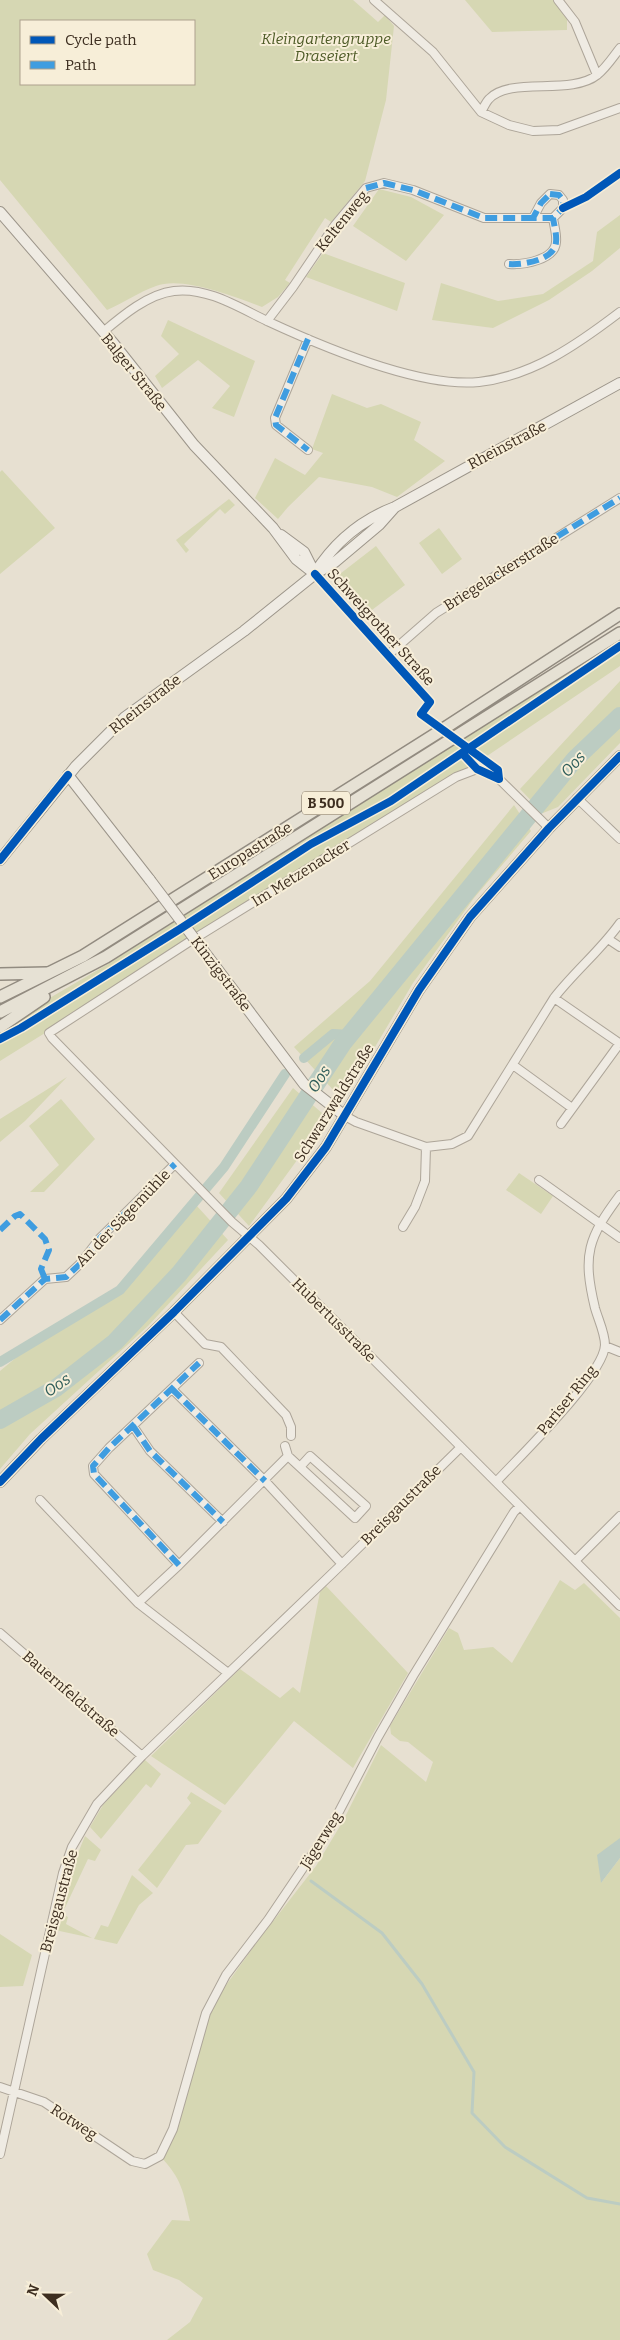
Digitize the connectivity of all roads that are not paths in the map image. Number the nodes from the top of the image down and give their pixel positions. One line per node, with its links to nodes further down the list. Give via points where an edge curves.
1 (374, 0): 6 (street, via 433,52)
2 (558, 0): 4 (street, via 575,22)
3 (620, 48): 4 (street)
4 (596, 76): 6 (street, via 580,82 501,92 490,98)
5 (620, 108): 6 (street, via 559,130 533,131 509,125)
6 (481, 112)
7 (0, 212): 13 (street, Balger Straße)
8 (533, 218): 9 (street, Keltenweg); 9 (street, via 550,194 559,195 563,200 563,208); 12 (street, Keltenweg, via 484,218 413,190 384,183 366,188 335,224)
9 (553, 218): 10 (street, via 556,243 552,252 546,257)
10 (509, 264)
11 (620, 312): 14 (street, via 564,352 525,371 478,382 448,382 417,376)
12 (267, 321): 13 (street, via 228,301 192,291 173,291 126,313); 14 (street)
13 (103, 332): 18 (street, Balger Straße, via 194,446 273,528 296,559)
14 (308, 339): 16 (street, via 275,418 276,426)
15 (620, 383): 18 (street, Rheinstraße, via 368,519 327,553)
16 (308, 450)
17 (620, 498): 21 (street, Briegelackerstraße, via 436,613)
18 (315, 574): 21 (street, Schweigrother Straße); 24 (street, Rheinstraße, via 244,631 144,702)
19 (620, 614): 33 (main road, Europastraße / B 500)
20 (620, 633): 32 (main road, Europastraße / B 500)
21 (388, 655): 22 (street, Schweigrother Straße)
22 (426, 698)
23 (620, 756): 25 (street, Schwarzwaldstraße)
24 (68, 775): 28 (street, Rheinstraße); 43 (street, Kinzigstraße, bridge, via 304,1084)
25 (576, 798): 26 (street, Schwarzwaldstraße); 27 (street)
26 (548, 828): 39 (street, Im Metzenacker, via 499,780 477,769 456,777); 43 (street, Schwarzwaldstraße, via 445,952)
27 (620, 839)
28 (0, 860)
29 (620, 923): 30 (street)
30 (608, 940): 31 (street); 36 (street, via 571,976)
31 (620, 947)
32 (106, 957): 37 (main road, Europastraße / B 500); 38 (main road)
33 (54, 972): 34 (main road); 35 (main road, Europastraße / B 500)
34 (0, 974)
35 (0, 997)
36 (554, 998): 40 (street); 41 (street)
37 (0, 1012)
38 (0, 1027)
39 (49, 1033): 46 (street, Hubertusstraße)
40 (620, 1043): 42 (street)
41 (513, 1065): 42 (street); 45 (street, via 468,1136 452,1144)
42 (572, 1108): 44 (street)
43 (345, 1116): 45 (street); 51 (street, Schwarzwaldstraße, via 303,1179)
44 (561, 1124)
45 (426, 1147): 50 (street, via 425,1181)
46 (175, 1164): 51 (street, Hubertusstraße); 54 (street, An der Sägemühle, via 100,1238 66,1277 45,1279)
47 (539, 1180): 49 (street)
48 (620, 1195): 49 (street)
49 (599, 1223): 52 (street); 55 (street, via 590,1243 588,1267)
50 (403, 1227)
51 (249, 1236): 53 (street, Schwarzwaldstraße); 62 (street, Hubertusstraße)
52 (620, 1238)
53 (174, 1312): 60 (street, via 205,1344 221,1347 286,1415); 66 (street, Schwarzwaldstraße)
54 (0, 1320)
55 (605, 1346): 56 (street); 67 (street, Pariser Ring, via 591,1375)
56 (620, 1352)
57 (199, 1364): 58 (street)
58 (172, 1389): 59 (street); 65 (street)
59 (133, 1426): 71 (street, via 150,1451); 73 (street, via 93,1466 94,1474)
60 (291, 1436)
61 (284, 1446): 63 (street, Breisgaustraße)
62 (461, 1447): 67 (street, Hubertusstraße); 74 (street, Breisgaustraße)
63 (288, 1456): 64 (street, Breisgaustraße); 65 (street)
64 (300, 1467): 64 (street, Breisgaustraße, via 355,1518 366,1506 310,1456)
65 (265, 1481): 71 (street); 74 (street)
66 (0, 1482)
67 (496, 1482): 69 (street, Hubertusstraße)
68 (40, 1500): 75 (street)
69 (520, 1506): 72 (street, Hubertusstraße); 84 (street, Jägerweg, via 448,1618 378,1737 332,1825 222,1982 206,2013 173,2129 160,2156 146,2164)
70 (620, 1516): 72 (street)
71 (223, 1522): 73 (street)
72 (576, 1561): 76 (street, Hubertusstraße)
73 (180, 1564): 75 (street)
74 (342, 1564): 78 (street, Breisgaustraße)
75 (138, 1603): 78 (street)
76 (620, 1606)
77 (0, 1633): 79 (street, Bauernfeldstraße)
78 (228, 1672): 79 (street, Breisgaustraße)
79 (142, 1756): 81 (street, Breisgaustraße, via 97,1804 72,1847 55,1902)
80 (0, 2087): 81 (street, Rotweg)
81 (13, 2090): 82 (street, Breisgaustraße); 84 (street, Rotweg, via 65,2114)
82 (2, 2132): 83 (street, Breisgaustraße)
83 (0, 2154)
84 (132, 2161)

